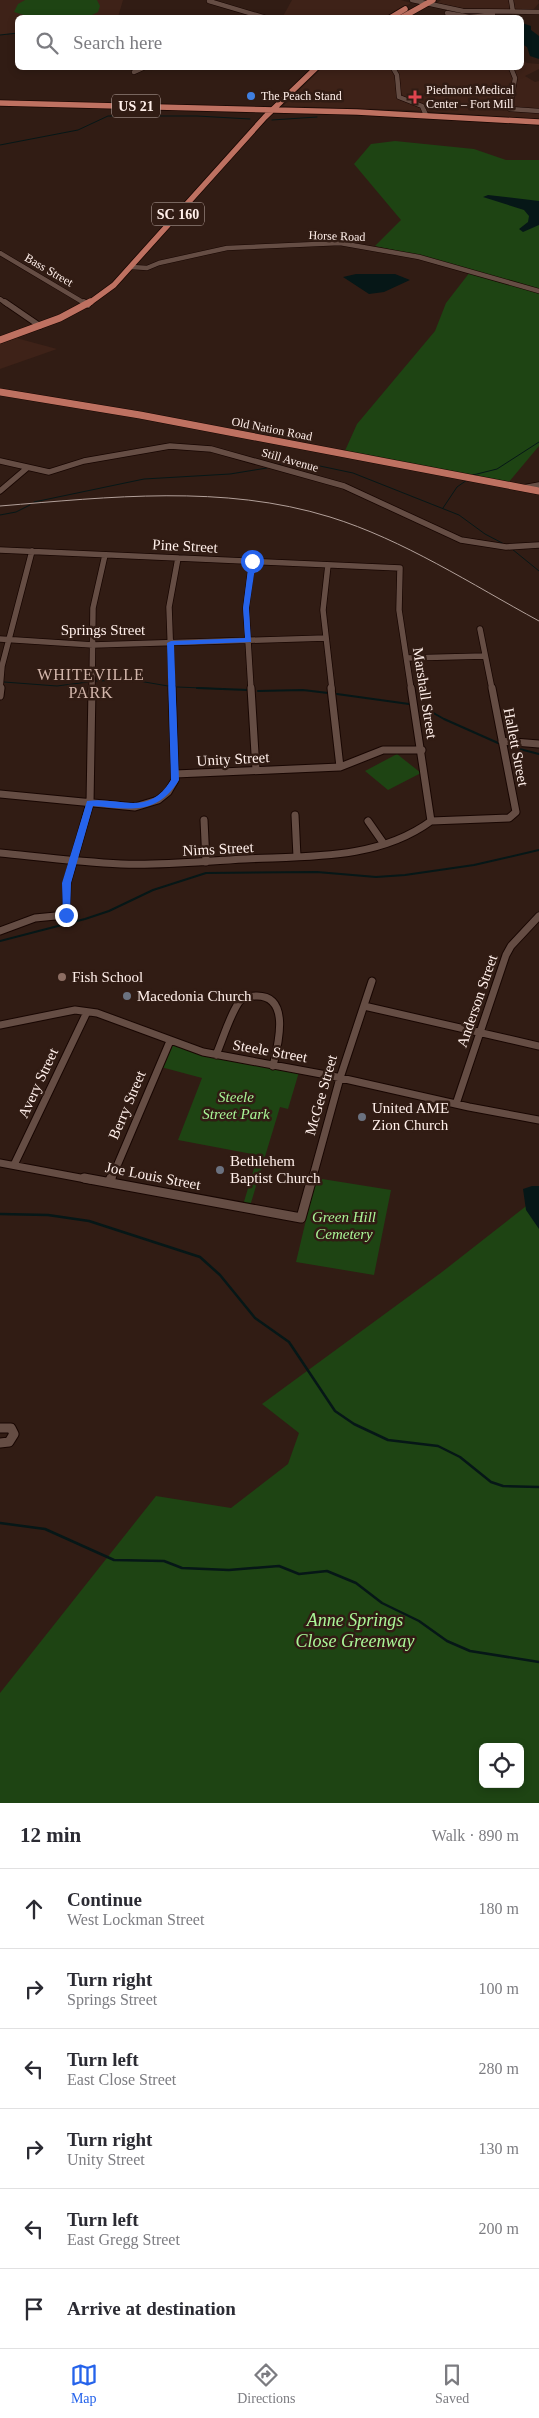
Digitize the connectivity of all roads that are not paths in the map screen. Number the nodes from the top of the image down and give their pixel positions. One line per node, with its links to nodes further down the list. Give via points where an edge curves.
1 (412, 0): 5 (street)
2 (434, 0): 5 (main road)
3 (512, 0): 6 (street)
4 (211, 1): 8 (street)
5 (422, 2): 9 (main road); 10 (main road); 11 (street)
6 (513, 12): 7 (street); 12 (street)
7 (539, 13)
8 (256, 15)
9 (396, 15)
10 (404, 15)
11 (458, 15)
12 (483, 15)
13 (138, 70): 18 (street)
14 (308, 70): 20 (main road, SC 160, via 288,86)
15 (314, 70): 20 (main road, SC 160)
16 (397, 70): 22 (street, via 402,77 397,93 399,97 422,106)
17 (512, 70): 21 (street, via 515,78 510,109)
18 (134, 72)
19 (0, 103): 20 (main road, US 21)
20 (272, 110): 22 (main road, US 21); 25 (main road, SC 160 / SC 160)
21 (539, 111)
22 (426, 115): 23 (main road, US 21)
23 (539, 122)
24 (0, 253): 28 (street, Bass Street)
25 (132, 267): 26 (street, Horse Road, via 147,268 227,248 340,244 419,257); 28 (main road, SC 160 / SC 160)
26 (539, 292)
27 (0, 299): 29 (street)
28 (91, 303): 29 (main road, SC 160)
29 (40, 326): 30 (main road, SC 160)
30 (0, 340)
31 (0, 392): 35 (main road, Old Nation Road, via 140,415)
32 (0, 462): 33 (street, Still Avenue)
33 (27, 468): 36 (street); 38 (street, Still Avenue, via 53,472 79,462 170,446 211,450 344,486 461,540 506,547)
34 (539, 485): 35 (street)
35 (522, 488): 37 (main road, Old Nation Road)
36 (0, 491)
37 (539, 491)
38 (539, 545)
39 (0, 550): 40 (street, Pine Street)
40 (32, 551): 41 (street, Pine Street); 49 (street)
41 (105, 555): 42 (street, Pine Street); 52 (street, via 93,608)
42 (178, 558): 43 (street, Pine Street); 51 (street, via 169,607)
43 (252, 561): 44 (street, Pine Street); 50 (street, via 246,608)
44 (328, 565): 45 (street, Pine Street); 47 (street, via 322,610)
45 (400, 568): 54 (street, Marshall Street, via 399,610)
46 (480, 629): 53 (street, Hallett Street)
47 (326, 638): 50 (street, Springs Street); 59 (street)
48 (0, 639): 49 (street, Springs Street)
49 (9, 640): 52 (street, Springs Street); 55 (street, via 2,666)
50 (248, 640): 51 (street, Springs Street); 60 (street)
51 (171, 643): 52 (street, Springs Street); 61 (street)
52 (93, 645): 63 (street)
53 (485, 656): 54 (street); 56 (street, Hallett Street)
54 (407, 658): 58 (street, Marshall Street)
55 (0, 696)
56 (502, 741): 57 (street); 67 (street, Hallett Street, via 516,815)
57 (539, 744)
58 (422, 750): 59 (street, Unity Street, via 383,750); 67 (street, Marshall Street)
59 (340, 767): 60 (street, Unity Street)
60 (256, 770): 61 (street, Unity Street)
61 (175, 774): 63 (street, Unity Street, via 168,792 146,805)
62 (0, 794): 63 (street, Unity Street)
63 (90, 803): 71 (street)
64 (295, 815): 70 (street)
65 (204, 820): 72 (street)
66 (368, 821): 68 (street)
67 (431, 821): 68 (street, Nims Street, via 410,836)
68 (384, 844): 70 (street, Nims Street)
69 (0, 853): 71 (street, Nims Street)
70 (297, 857): 72 (street, Nims Street)
71 (73, 860): 72 (street, Nims Street, via 120,864); 74 (street, via 66,883 66,915 35,918)
72 (206, 862)
73 (539, 916): 79 (street, Anderson Street, via 511,946)
74 (0, 931)
75 (372, 981): 76 (street, McGee Street)
76 (364, 1006): 79 (street); 84 (street, McGee Street)
77 (87, 1012): 78 (street, Steele Street, via 68,1011); 80 (street, Steele Street, via 118,1020); 88 (street, Avery Street)
78 (0, 1025)
79 (480, 1034): 81 (street); 85 (street, Anderson Street)
80 (170, 1041): 82 (street, Steele Street); 89 (street, Berry Street)
81 (539, 1046)
82 (216, 1055): 83 (street, Steele Street); 83 (street, via 240,1001 250,996 265,996 276,1005 279,1014)
83 (273, 1066): 84 (street, Steele Street)
84 (340, 1078): 85 (street, Steele Street); 90 (street, McGee Street)
85 (456, 1104): 86 (street, Steele Street)
86 (539, 1120)
87 (0, 1163): 88 (street, Joe Louis Street)
88 (14, 1165): 89 (street, Joe Louis Street)
89 (110, 1181): 90 (street, Joe Louis Street)
90 (301, 1218)
91 (1, 1427): 92 (street, via 11,1428 14,1434 10,1442)
92 (0, 1442)

